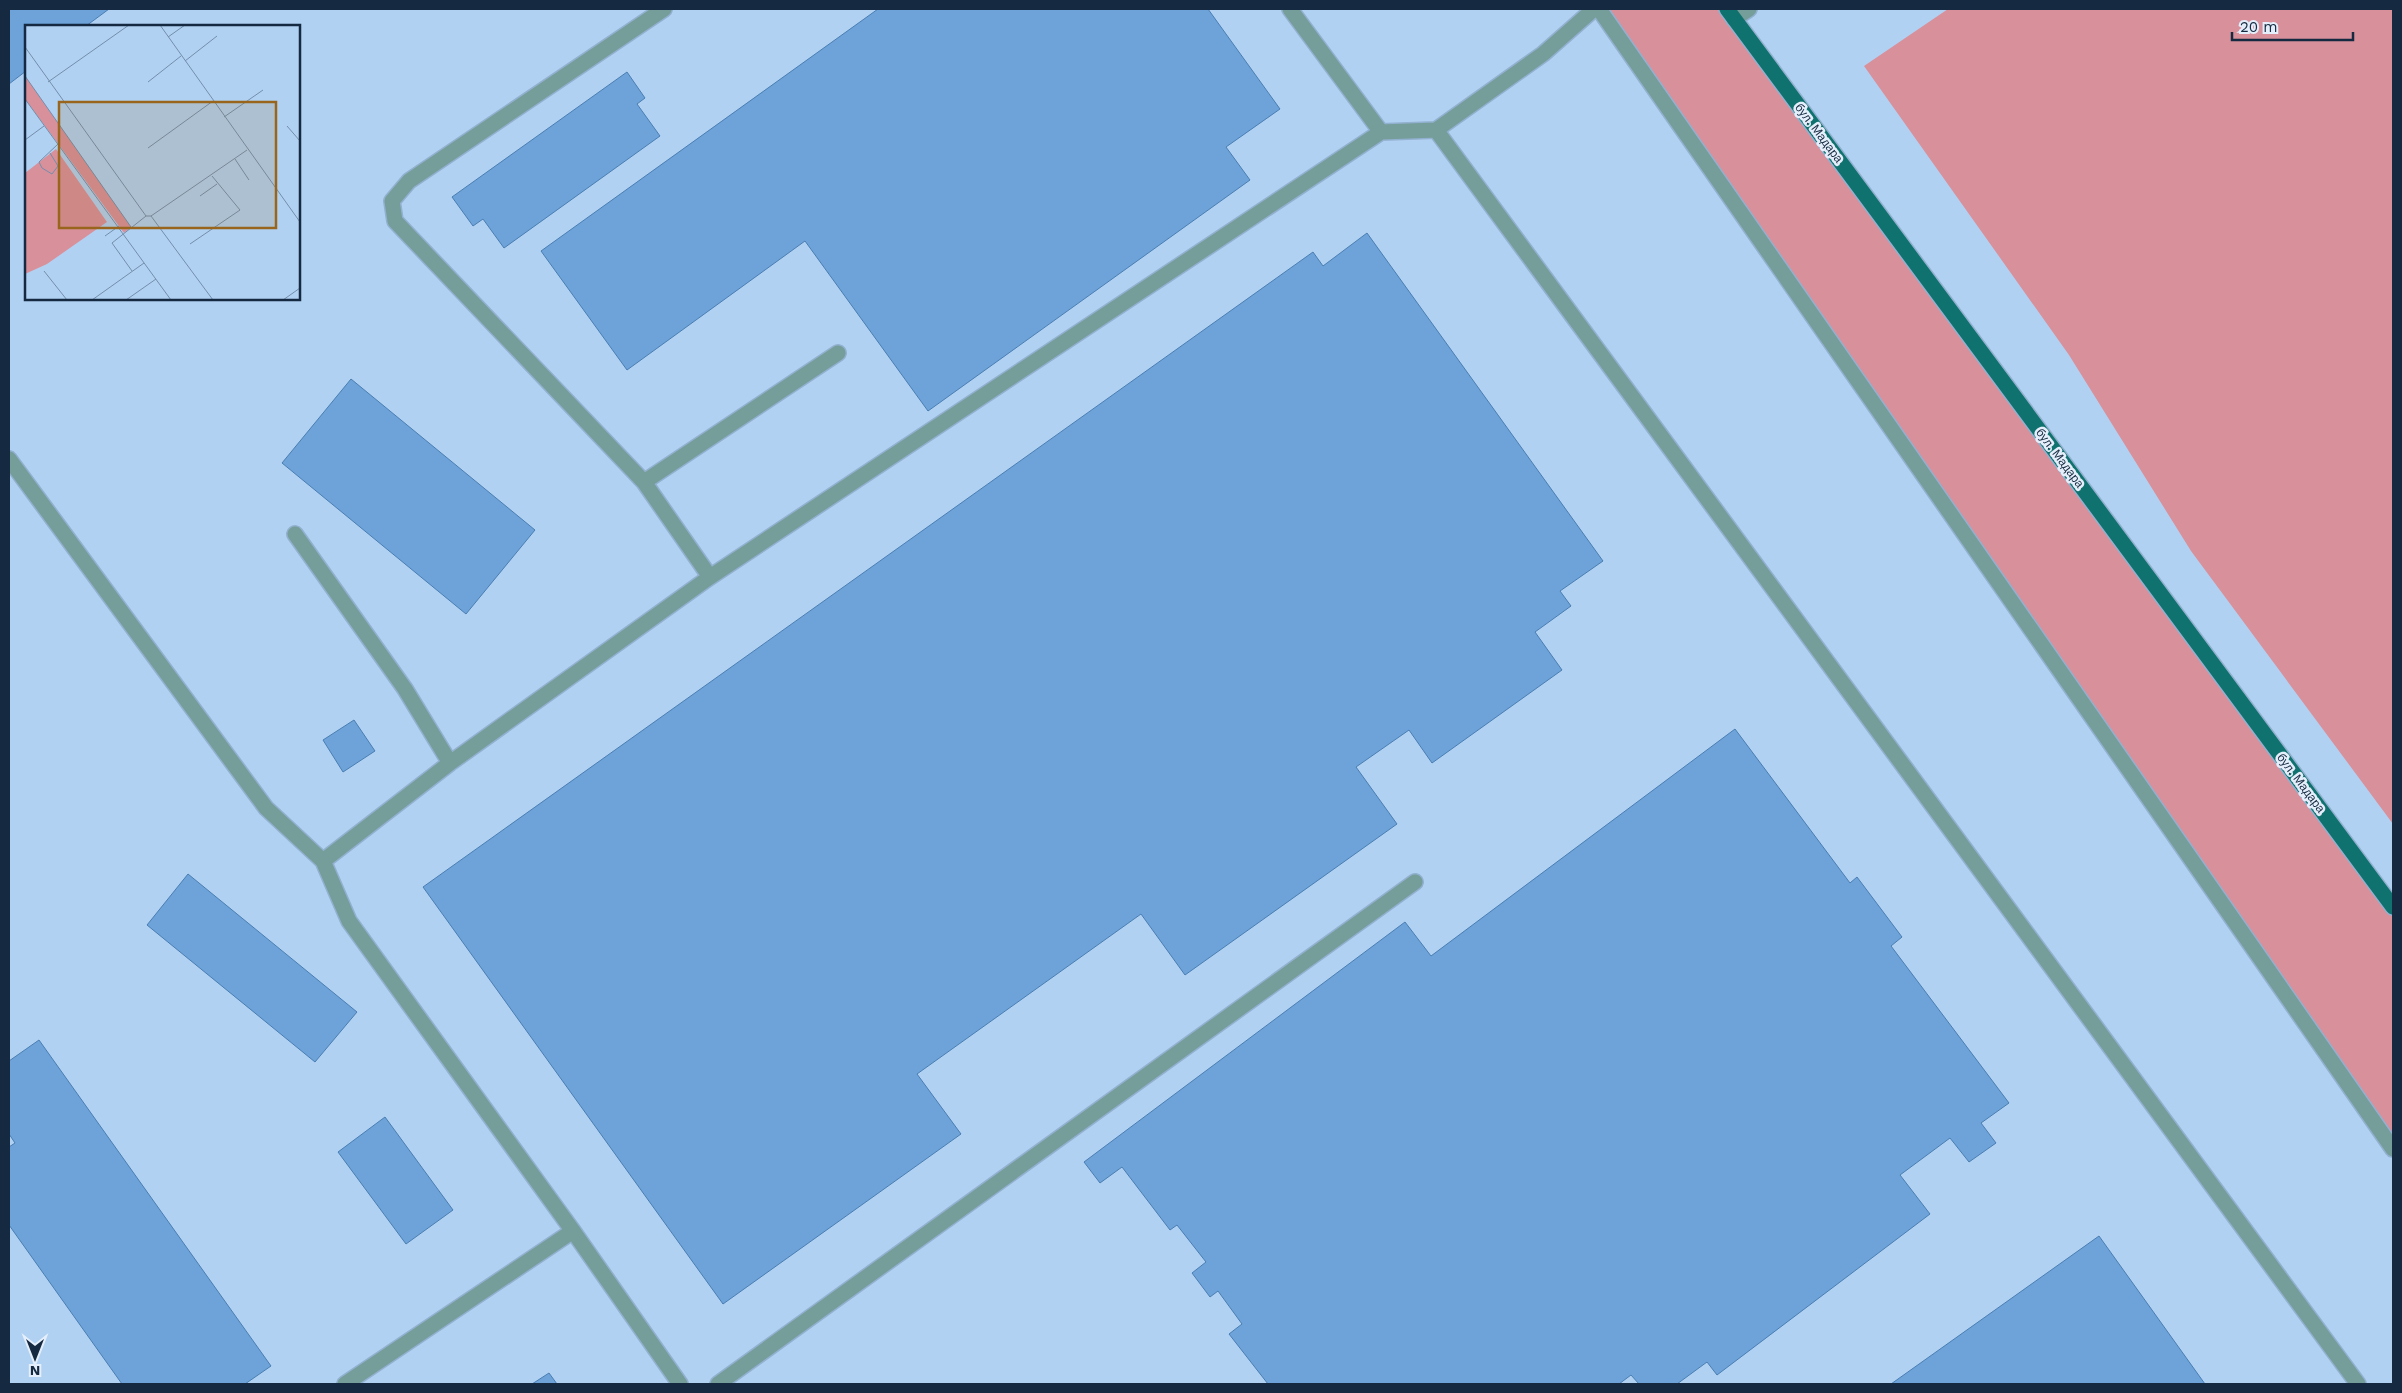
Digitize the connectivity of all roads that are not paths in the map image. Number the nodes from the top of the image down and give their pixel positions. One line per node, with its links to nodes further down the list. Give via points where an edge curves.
1 (664, 9): 11 (lane, via 410,181 392,201 395,221)
2 (1290, 9): 8 (lane)
3 (1594, 9): 7 (lane, via 1543,54)
4 (1599, 9): 18 (lane)
5 (1749, 9): 6 (lane)
6 (1730, 14): 17 (main road, бул. Мадара)
7 (1436, 130): 8 (lane); 23 (lane)
8 (1380, 132): 13 (lane)
9 (838, 353): 11 (lane)
10 (9, 459): 15 (lane, via 266,808)
11 (644, 482): 13 (lane)
12 (295, 534): 14 (lane, via 405,689)
13 (710, 577): 14 (lane)
14 (450, 763): 15 (lane)
15 (323, 861): 19 (lane, via 349,921)
16 (1415, 882): 22 (lane)
17 (2393, 908)
18 (2393, 1149)
19 (574, 1231): 20 (lane); 21 (lane)
20 (346, 1384)
21 (680, 1384)
22 (718, 1384)
23 (2358, 1384)

